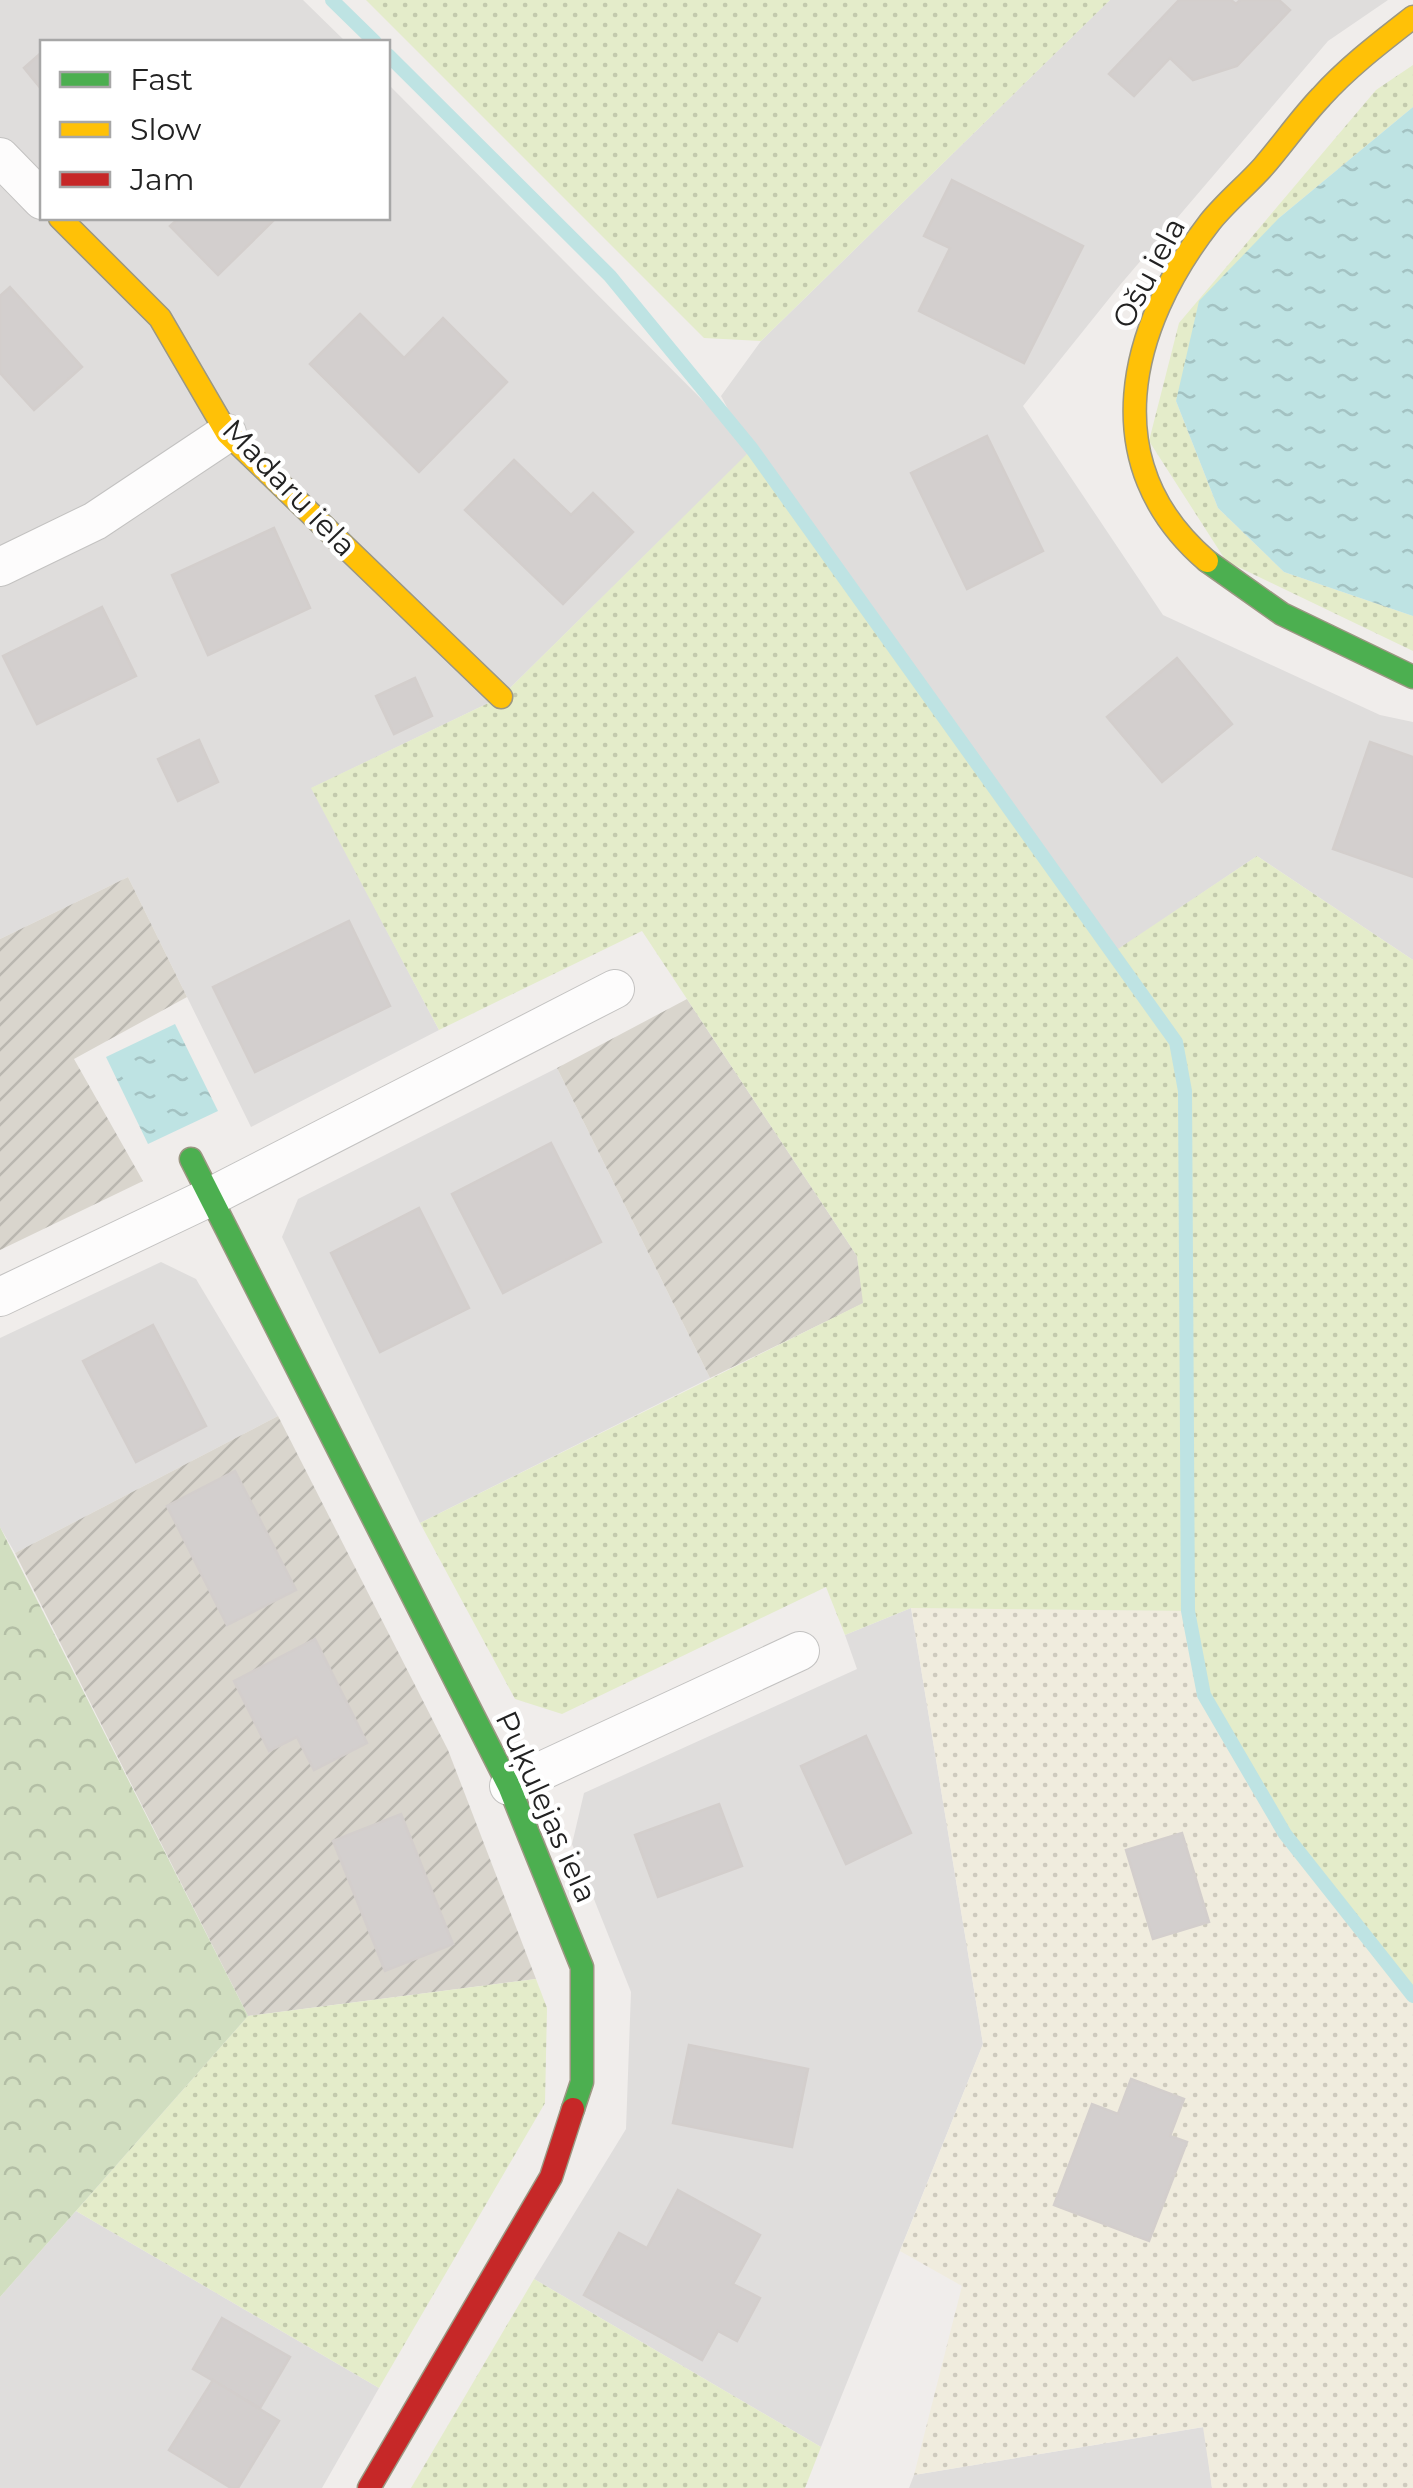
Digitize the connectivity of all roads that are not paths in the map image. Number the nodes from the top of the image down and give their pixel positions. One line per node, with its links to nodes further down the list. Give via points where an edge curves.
1 (1413, 17): 7 (street, Ošu iela, via 1331,86 1207,226 1141,346 1135,400 1136,453 1168,522 1193,548 1221,575 1272,605)
2 (0, 157): 3 (street)
3 (40, 198)
4 (62, 220): 5 (street, Madaru iela, via 160,318)
5 (228, 433): 6 (street, via 95,521); 8 (street, Madaru iela)
6 (0, 568)
7 (1413, 677)
8 (501, 697)
9 (615, 989): 11 (street)
10 (191, 1159): 11 (street, Puķulejas iela)
11 (212, 1196): 12 (street); 14 (street, Puķulejas iela)
12 (0, 1297)
13 (800, 1651): 14 (street)
14 (509, 1786): 15 (street, Puķulejas iela, via 582,1967 582,2082 550,2177)
15 (368, 2488)

